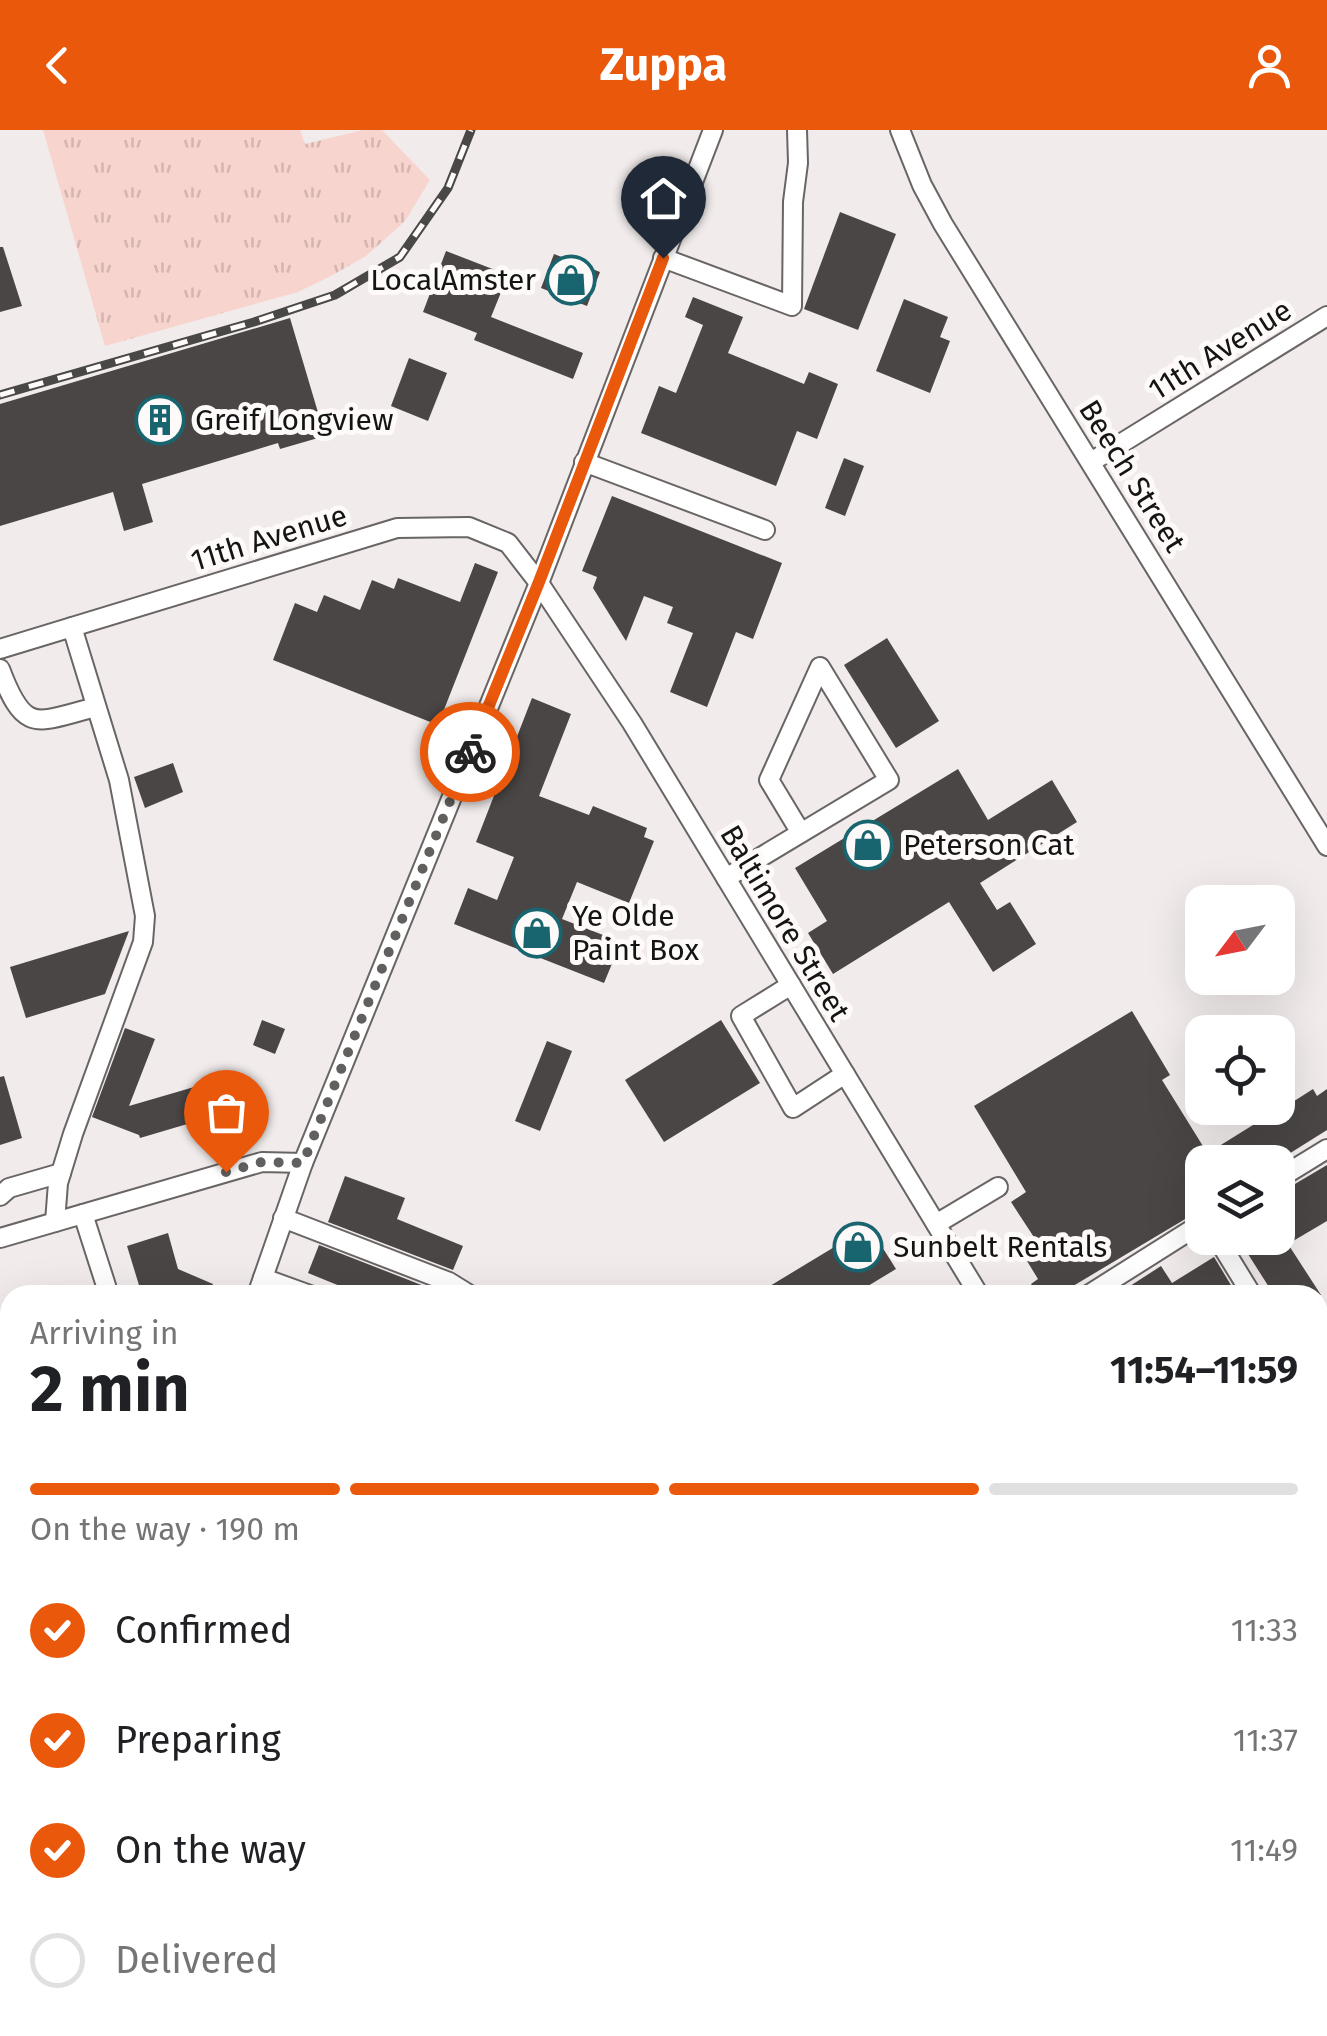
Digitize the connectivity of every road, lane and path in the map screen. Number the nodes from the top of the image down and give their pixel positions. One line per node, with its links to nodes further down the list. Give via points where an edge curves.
1 (713, 130): 4 (street)
2 (798, 130): 4 (street, via 792,306)
3 (900, 130): 7 (street, Beech Street, via 944,224)
4 (663, 258): 6 (street)
5 (1327, 316): 7 (street, 11th Avenue)
6 (584, 462): 8 (street); 9 (street)
7 (1091, 462): 15 (street, Beech Street)
8 (765, 530)
9 (539, 582): 10 (street, 11th Avenue, via 508,544 469,526 396,528); 16 (street, Baltimore Street); 20 (street)
10 (72, 627): 11 (street, 11th Avenue); 13 (street)
11 (0, 649)
12 (0, 669): 13 (street, via 10,696 38,722)
13 (96, 707): 22 (street, via 118,780 145,916 144,942)
14 (801, 832): 14 (street, via 889,780 820,668 768,780); 16 (street)
15 (1327, 846)
16 (726, 878): 17 (street, Baltimore Street)
17 (790, 985): 18 (street, Baltimore Street); 18 (street, via 741,1016 793,1108)
18 (845, 1074): 28 (street, Baltimore Street)
19 (1327, 1149): 21 (street)
20 (303, 1163): 25 (street, via 262,1162); 26 (street)
21 (1295, 1168)
22 (61, 1173): 24 (street); 27 (street)
23 (998, 1187): 28 (street)
24 (0, 1196)
25 (83, 1214): 27 (street); 32 (street)
26 (283, 1218): 33 (street); 34 (street)
27 (56, 1222): 30 (street)
28 (936, 1224): 35 (street, Baltimore Street)
29 (1185, 1235): 36 (street)
30 (0, 1238)
31 (1227, 1255): 37 (street)
32 (106, 1285)
33 (260, 1285)
34 (454, 1285)
35 (973, 1285)
36 (1104, 1285)
37 (1246, 1285)

